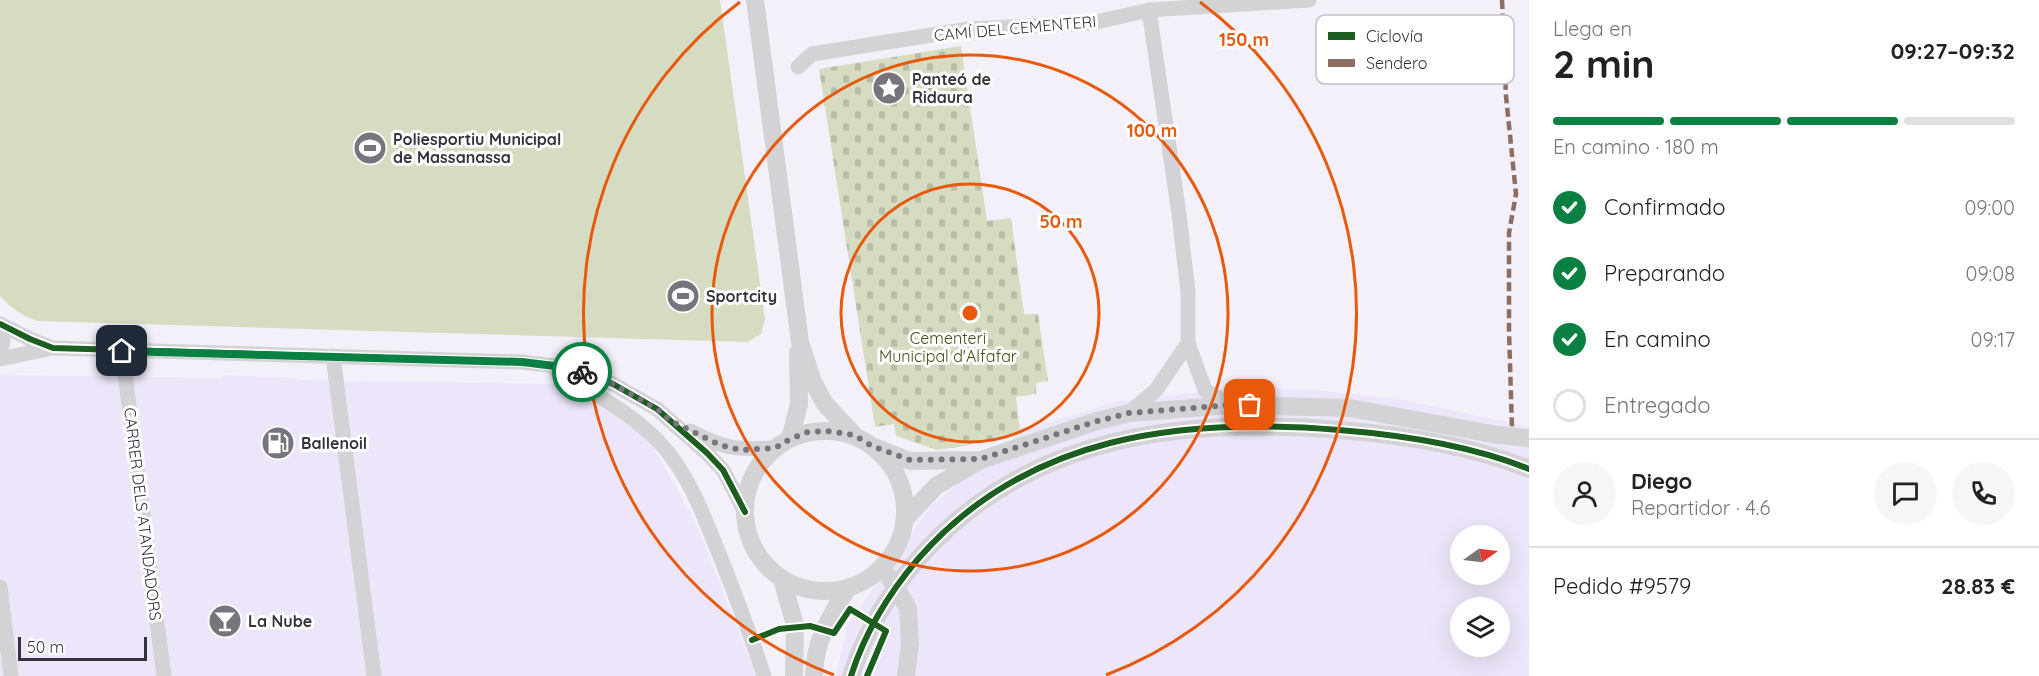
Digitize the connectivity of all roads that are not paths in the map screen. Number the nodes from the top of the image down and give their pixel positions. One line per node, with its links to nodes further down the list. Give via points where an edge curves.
1 (755, 0): 6 (street)
2 (1309, 0): 3 (street, CAMÍ DEL CEMENTERI)
3 (1149, 10): 4 (street, CAMÍ DEL CEMENTERI, via 1092,23 969,28 812,54); 7 (street, via 1186,280)
4 (798, 67)
5 (0, 325): 8 (street); 10 (street)
6 (800, 342): 17 (street, via 825,404); 20 (street, via 799,404)
7 (1188, 343): 14 (street, via 1205,390); 15 (street, via 1156,390)
8 (53, 348): 9 (street); 12 (street)
9 (122, 351): 11 (street); 32 (street, CARRER DELS ATANDADORS)
10 (0, 353)
11 (333, 356): 13 (street); 33 (street)
12 (0, 359)
13 (550, 366): 16 (street, via 571,368 613,384); 34 (street, via 625,414 671,456 704,517)
14 (1230, 405): 15 (street); 18 (street, via 1350,408)
15 (1129, 413): 23 (street)
16 (671, 421): 20 (street, via 720,445 741,450); 25 (street, via 723,470)
17 (854, 435): 20 (street, via 808,432); 21 (street)
18 (1498, 435): 19 (street); 22 (street)
19 (1529, 438)
20 (782, 443): 25 (street, via 762,461 753,476)
21 (872, 446): 23 (street, via 910,460); 26 (street, via 891,466 903,491)
22 (1529, 448)
23 (981, 459): 26 (street, via 936,486)
24 (1529, 470): 37 (street, via 1412,438 1308,428 1189,429 1139,436 1066,455 1014,481 962,516 934,542 891,594 872,626)
25 (745, 512): 28 (street, via 751,543 769,569)
26 (905, 519): 27 (street, via 898,545)
27 (883, 567): 30 (street); 38 (street, via 908,608 910,644)
28 (782, 579): 30 (street, via 807,590); 35 (street, via 795,625)
29 (0, 587): 31 (street)
30 (847, 589): 36 (street, via 823,629)
31 (12, 676)
32 (164, 676)
33 (374, 676)
34 (764, 676)
35 (794, 676)
36 (814, 676)
37 (851, 676)
38 (906, 676)

